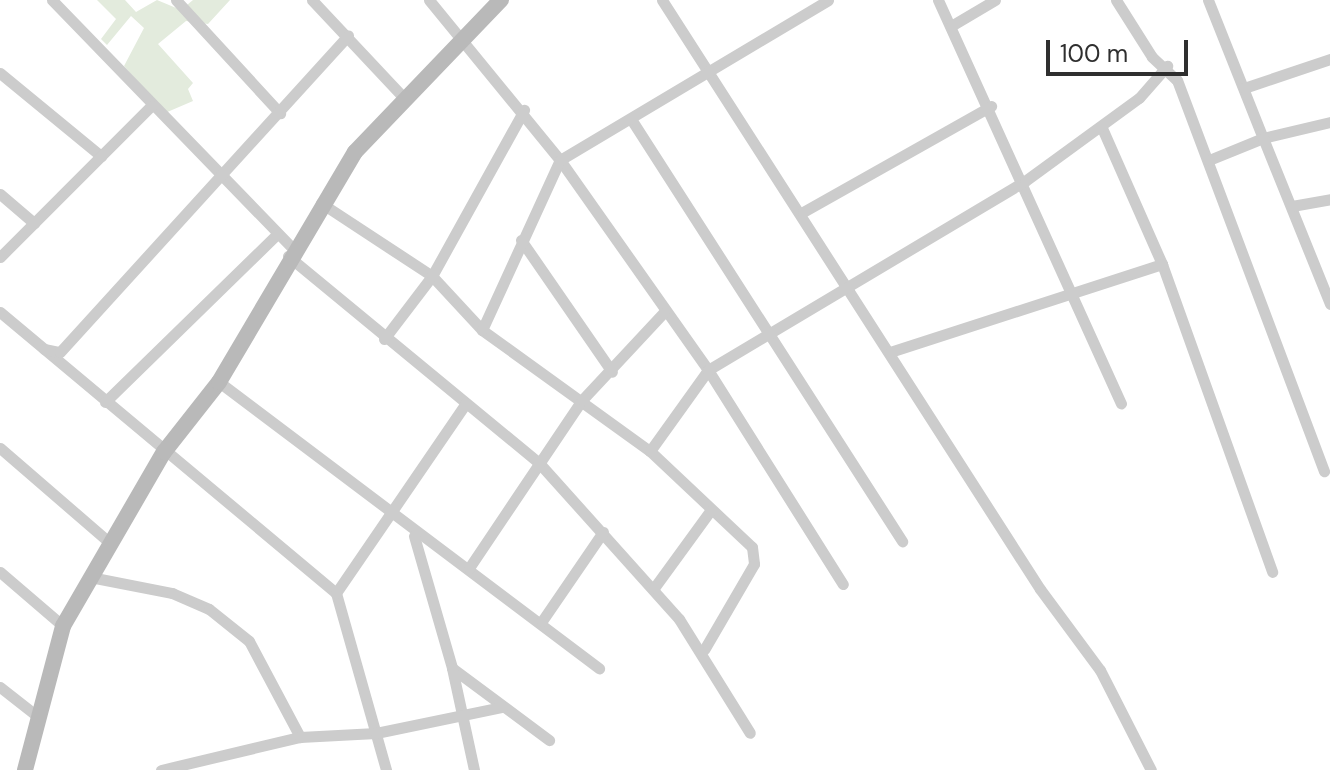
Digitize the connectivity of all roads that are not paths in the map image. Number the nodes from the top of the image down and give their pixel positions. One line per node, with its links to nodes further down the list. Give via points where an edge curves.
1 (52, 0): 22 (street)
2 (176, 0): 25 (street)
3 (312, 0): 14 (street)
4 (429, 0): 15 (street)
5 (501, 0): 15 (street)
6 (679, 0): 12 (street)
7 (828, 0): 18 (street)
8 (938, 0): 13 (street)
9 (995, 0): 13 (street)
10 (1116, 0): 17 (street, via 1152,57)
11 (1208, 0): 20 (street)
12 (665, 4): 18 (street)
13 (951, 26): 23 (street)
14 (348, 36): 21 (street); 25 (street)
15 (465, 38): 21 (street); 24 (street)
16 (1330, 59): 20 (street)
17 (1167, 66): 28 (street); 32 (street)
18 (708, 72): 26 (street); 39 (street)
19 (0, 73): 30 (street)
20 (1244, 88): 29 (street)
21 (402, 96): 37 (street)
22 (151, 106): 30 (street); 33 (street)
23 (991, 106): 34 (street); 39 (street)
24 (524, 110): 31 (street); 46 (street)
25 (280, 113): 33 (street)
26 (631, 119): 31 (street); 53 (street)
27 (1330, 122): 29 (street)
28 (1102, 128): 34 (street); 45 (street)
29 (1263, 138): 32 (street); 38 (street)
30 (101, 156): 40 (street)
31 (560, 160): 42 (street); 51 (street)
32 (1209, 160): 68 (street)
33 (223, 178): 41 (street); 55 (street, via 60,352)
34 (1025, 181): 47 (street); 48 (street)
35 (0, 194): 40 (street)
36 (1330, 199): 38 (street)
37 (321, 203): 43 (street); 46 (street)
38 (1292, 206): 49 (street)
39 (803, 212): 47 (street)
40 (34, 223): 44 (street)
41 (277, 234): 43 (street); 61 (street)
42 (521, 240): 52 (street); 58 (street)
43 (290, 252): 54 (street); 59 (street)
44 (0, 257)
45 (1162, 264): 48 (street); 77 (street)
46 (432, 276): 52 (street); 54 (street)
47 (848, 284): 53 (street); 56 (street)
48 (1073, 292): 56 (street); 63 (street)
49 (1330, 304)
50 (0, 312): 55 (street)
51 (663, 313): 57 (street); 58 (street)
52 (482, 330): 60 (street)
53 (772, 330): 57 (street); 73 (street)
54 (384, 339): 62 (street)
55 (43, 349): 61 (street)
56 (890, 352): 99 (street, via 1040,589 1100,670)
57 (708, 370): 65 (street); 79 (street)
58 (612, 372): 60 (street)
59 (219, 382): 66 (street); 70 (street)
60 (582, 400): 65 (street); 67 (street)
61 (105, 402): 66 (street)
62 (466, 403): 67 (street); 70 (street)
63 (1121, 403)
64 (0, 448): 74 (street)
65 (650, 451): 69 (street)
66 (164, 452): 74 (street); 81 (street)
67 (540, 464): 71 (street); 75 (street)
68 (1324, 471)
69 (710, 511): 80 (street); 84 (street, via 755,555)
70 (387, 514): 72 (street); 81 (street)
71 (603, 532): 80 (street); 82 (street)
72 (414, 536): 75 (street); 85 (street)
73 (902, 541)
74 (109, 542): 78 (street)
75 (469, 568): 82 (street)
76 (0, 572): 83 (street)
77 (1272, 572)
78 (90, 577): 83 (street); 93 (street, via 172,593 209,609 249,641)
79 (843, 584)
80 (654, 588): 84 (street)
81 (336, 593): 91 (street)
82 (542, 621): 86 (street)
83 (63, 626): 89 (street)
84 (704, 650): 92 (street)
85 (452, 668): 88 (street); 90 (street)
86 (599, 668)
87 (0, 687): 89 (street)
88 (502, 707): 90 (street); 94 (street)
89 (37, 716): 95 (street)
90 (466, 717): 91 (street); 98 (street)
91 (376, 733): 93 (street); 97 (street)
92 (750, 733)
93 (300, 737): 96 (street)
94 (549, 740)
95 (25, 770)
96 (161, 770)
97 (386, 770)
98 (474, 770)
99 (1151, 770)

